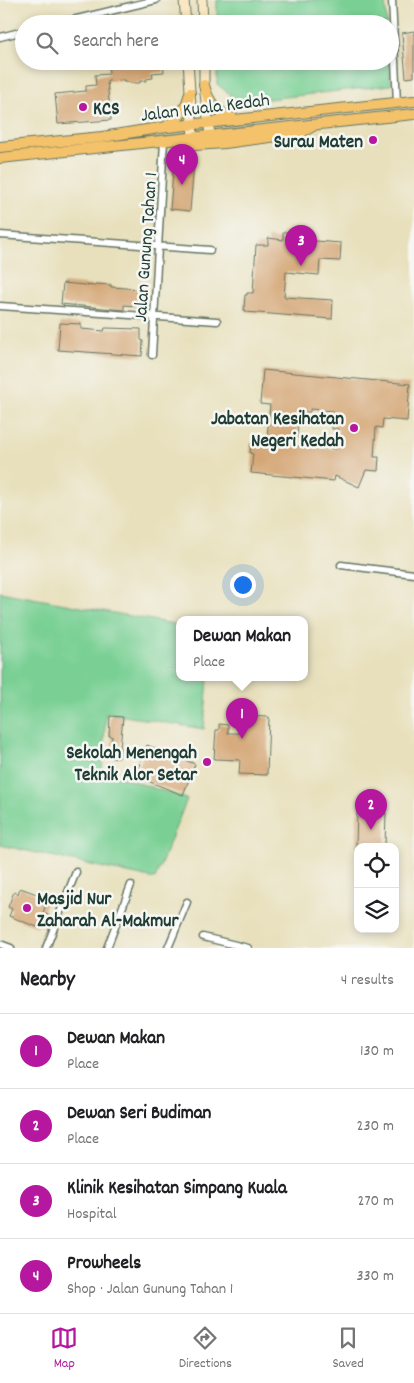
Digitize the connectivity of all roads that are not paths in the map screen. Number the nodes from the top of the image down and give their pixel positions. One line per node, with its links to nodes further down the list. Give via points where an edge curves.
1 (156, 0): 5 (street)
2 (184, 0): 6 (main road)
3 (202, 0): 7 (main road)
4 (392, 0): 8 (street)
5 (94, 15)
6 (185, 15)
7 (203, 15)
8 (393, 15)
9 (15, 33): 10 (street)
10 (0, 37)
11 (189, 70): 15 (main road)
12 (204, 70): 14 (main road)
13 (395, 70): 17 (street)
14 (204, 86): 19 (main road, via 215,108); 20 (main road)
15 (190, 93): 22 (main road); 23 (main road, via 184,112)
16 (414, 101): 17 (main road, Jalan Kuala Kedah)
17 (397, 103): 19 (main road, Jalan Kuala Kedah)
18 (414, 114): 21 (main road, Jalan Kuala Kedah)
19 (238, 119): 20 (main road, Jalan Kuala Kedah)
20 (209, 122): 22 (main road, Jalan Kuala Kedah); 24 (main road)
21 (318, 123): 24 (main road, Jalan Kuala Kedah); 26 (main road, via 300,133 225,143 195,145)
22 (192, 124): 23 (main road, Jalan Kuala Kedah); 25 (main road)
23 (160, 128): 27 (main road, Jalan Kuala Kedah)
24 (210, 135): 25 (main road, Jalan Kuala Kedah)
25 (193, 137): 26 (main road, Jalan Kuala Kedah)
26 (164, 141): 28 (main road, Jalan Kuala Kedah); 30 (street, Jalan Gunung Tahan 1)
27 (0, 147)
28 (0, 158)
29 (0, 235): 30 (street)
30 (159, 247): 31 (street); 33 (street, Jalan Gunung Tahan 1)
31 (210, 250)
32 (0, 306): 33 (street)
33 (154, 316): 34 (street); 35 (street, Jalan Gunung Tahan 1)
34 (217, 320)
35 (152, 355)
36 (341, 565): 37 (street)
37 (414, 574)
38 (76, 872): 44 (street)
39 (131, 885): 45 (street)
40 (187, 902): 46 (street)
41 (203, 937): 47 (street)
42 (0, 944): 43 (street)
43 (11, 948)
44 (46, 948)
45 (107, 948)
46 (168, 948)
47 (248, 948)

